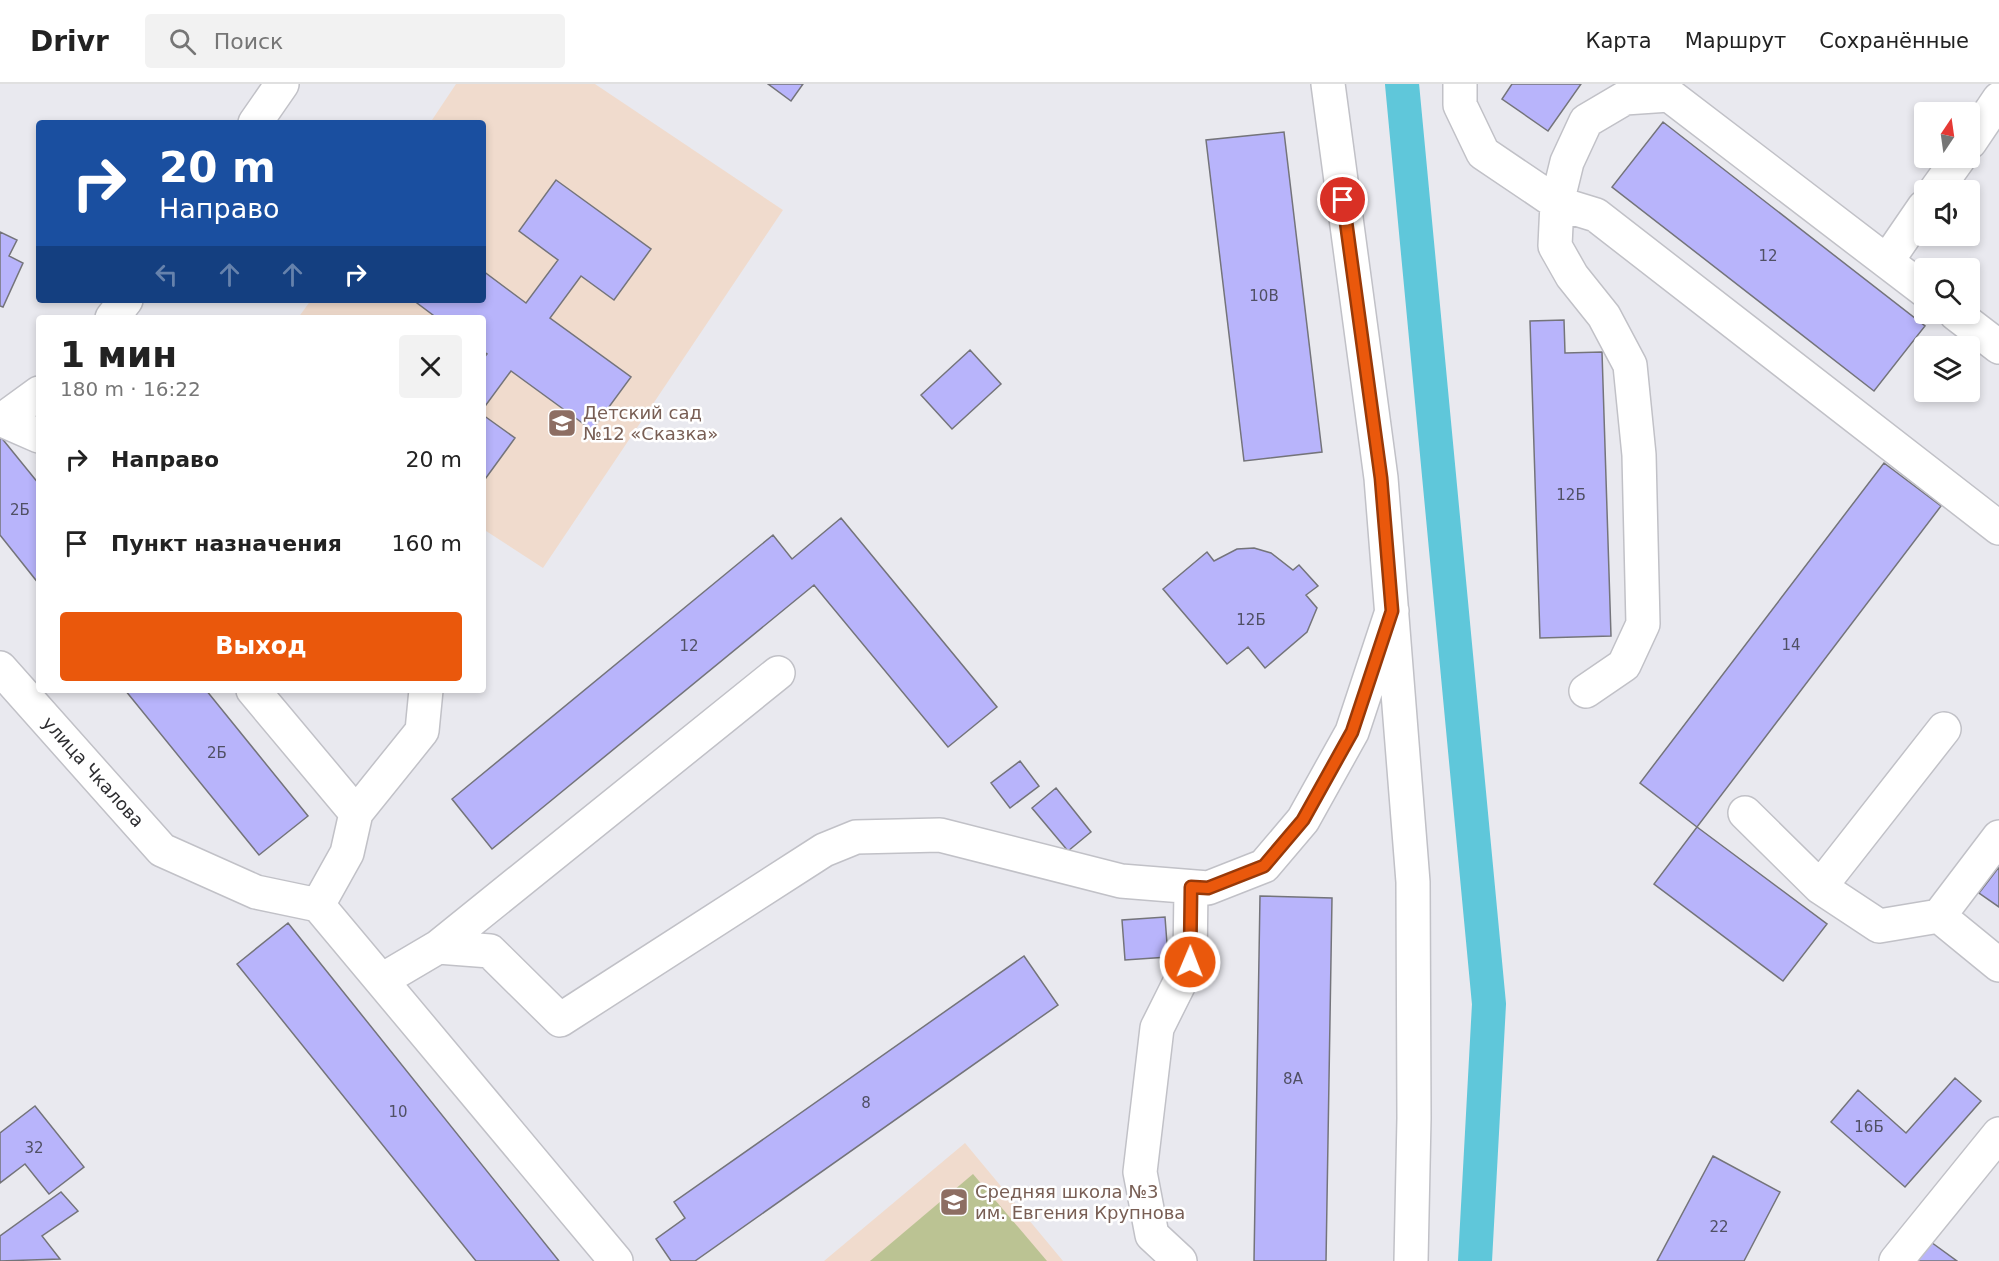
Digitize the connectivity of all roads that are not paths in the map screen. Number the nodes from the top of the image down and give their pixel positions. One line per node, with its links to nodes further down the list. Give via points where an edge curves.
1 (282, 84): 6 (street)
2 (1328, 84): 20 (street, via 1381,478)
3 (1460, 84): 8 (street, via 1460,105 1483,153)
4 (1672, 90): 8 (street, via 1625,98 1586,121 1567,162); 10 (street)
5 (1999, 99): 7 (street)
6 (257, 120)
7 (1980, 127)
8 (1557, 203): 19 (street, via 1596,215); 23 (street, via 1555,246 1572,276 1604,316 1630,365 1639,455 1643,624 1624,665)
9 (1914, 222): 10 (street)
10 (1887, 261): 11 (street)
11 (1914, 282)
12 (124, 303): 13 (street)
13 (114, 315)
14 (1969, 324): 15 (street)
15 (1999, 347)
16 (36, 395): 17 (street)
17 (1, 420): 18 (street)
18 (36, 435)
19 (1999, 528)
20 (1392, 611): 30 (street, via 1352,732 1303,820 1264,866 1208,888); 40 (street, via 1413,882)
21 (0, 668): 32 (street, улица Чкалова, via 162,850 256,892)
22 (778, 673): 34 (street)
23 (1586, 691)
24 (256, 693): 27 (street)
25 (426, 693): 27 (street, via 422,731)
26 (1944, 729): 31 (street)
27 (356, 813): 32 (street, via 346,853)
28 (1745, 813): 31 (street)
29 (1999, 837): 33 (street)
30 (1191, 887): 34 (street, via 1121,881 940,835 856,837 824,850 560,1020 490,951); 39 (street, via 1190,962 1157,1028 1140,1172 1152,1236)
31 (1820, 887): 33 (street, via 1879,926)
32 (318, 905): 36 (street)
33 (1939, 916): 35 (street)
34 (438, 948): 36 (street)
35 (1999, 965)
36 (382, 980): 38 (street)
37 (1999, 1134): 41 (street)
38 (616, 1261)
39 (1180, 1261)
40 (1411, 1261)
41 (1896, 1261)

